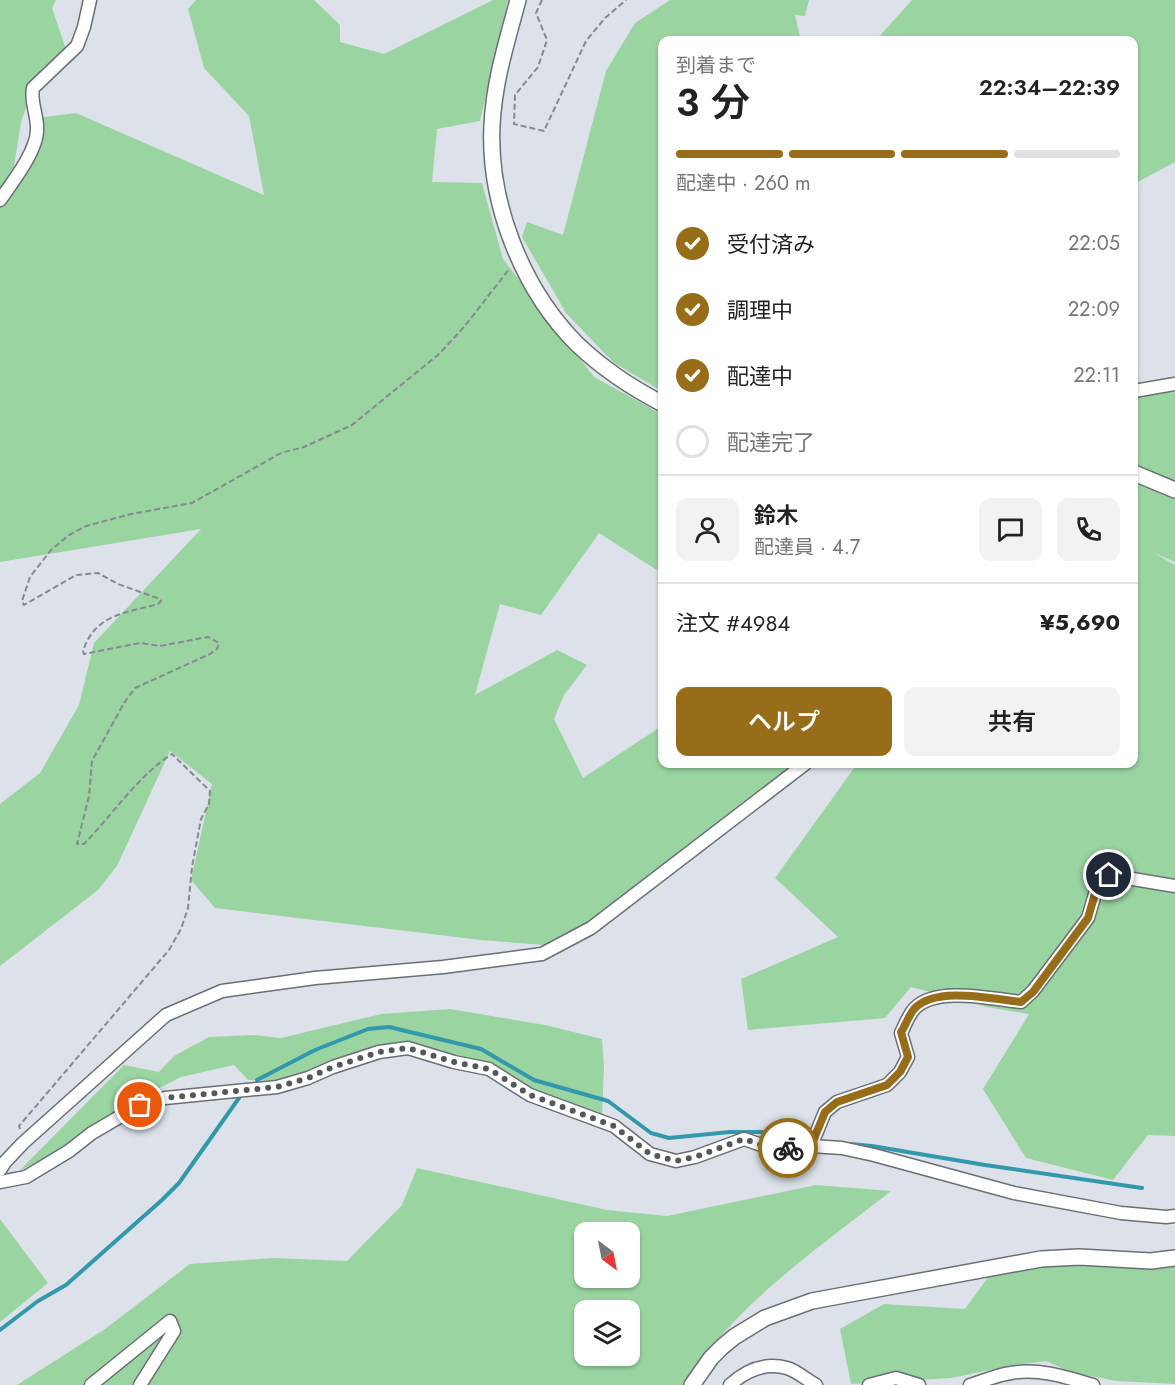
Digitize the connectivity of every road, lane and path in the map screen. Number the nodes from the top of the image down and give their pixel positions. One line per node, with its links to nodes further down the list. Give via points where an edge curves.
1 (90, 0): 5 (street, via 77,46 33,88 38,134 28,158)
2 (518, 0): 6 (street, via 497,78 492,125 497,191)
3 (542, 0): 4 (path, via 536,13 547,40 538,67 515,95 514,124 544,131 586,41)
4 (626, 0)
5 (0, 200)
6 (518, 257): 9 (street, via 552,312 577,343 622,380); 14 (path, via 439,354 352,425 281,453 192,503 86,526 51,550 30,578 24,605 76,575 98,573 160,599 158,604 111,616 85,643 84,654 140,643 160,646 208,637 219,643 210,654 135,688 92,761 89,796 77,844 84,844 127,795 172,754 210,791 209,804 201,819 188,908 181,929 169,950 23,1121)
7 (1175, 384): 8 (street)
8 (1138, 390)
9 (658, 401)
10 (1138, 475): 11 (street)
11 (1175, 490)
12 (800, 768): 14 (street, via 591,928 542,954 222,991 166,1015)
13 (1175, 886): 15 (street, via 1109,875 1097,887 1088,918 1033,992 1021,1002 943,996 932,997 915,1008 901,1032 908,1057 900,1072 887,1085 837,1102 825,1112)
14 (22, 1143): 16 (street)
15 (811, 1146): 17 (street, via 773,1149 744,1139 676,1161 650,1154 614,1126 530,1095 489,1069 408,1048 379,1052 277,1087 165,1098 140,1105 26,1177); 18 (street, via 874,1155 1014,1193 1121,1213)
16 (0, 1170)
17 (0, 1182)
18 (1175, 1216)
19 (1175, 1258): 22 (street, via 1041,1259 812,1301 765,1318 734,1337 711,1358)
20 (91, 1385): 21 (street, via 170,1321 174,1331)
21 (140, 1385)
22 (692, 1385)
23 (730, 1385): 24 (street, via 742,1373 764,1366 788,1368)
24 (816, 1385)
25 (869, 1385): 26 (street, via 896,1378)
26 (919, 1385)
27 (970, 1385): 28 (street, via 1028,1371)
28 (1093, 1385)

